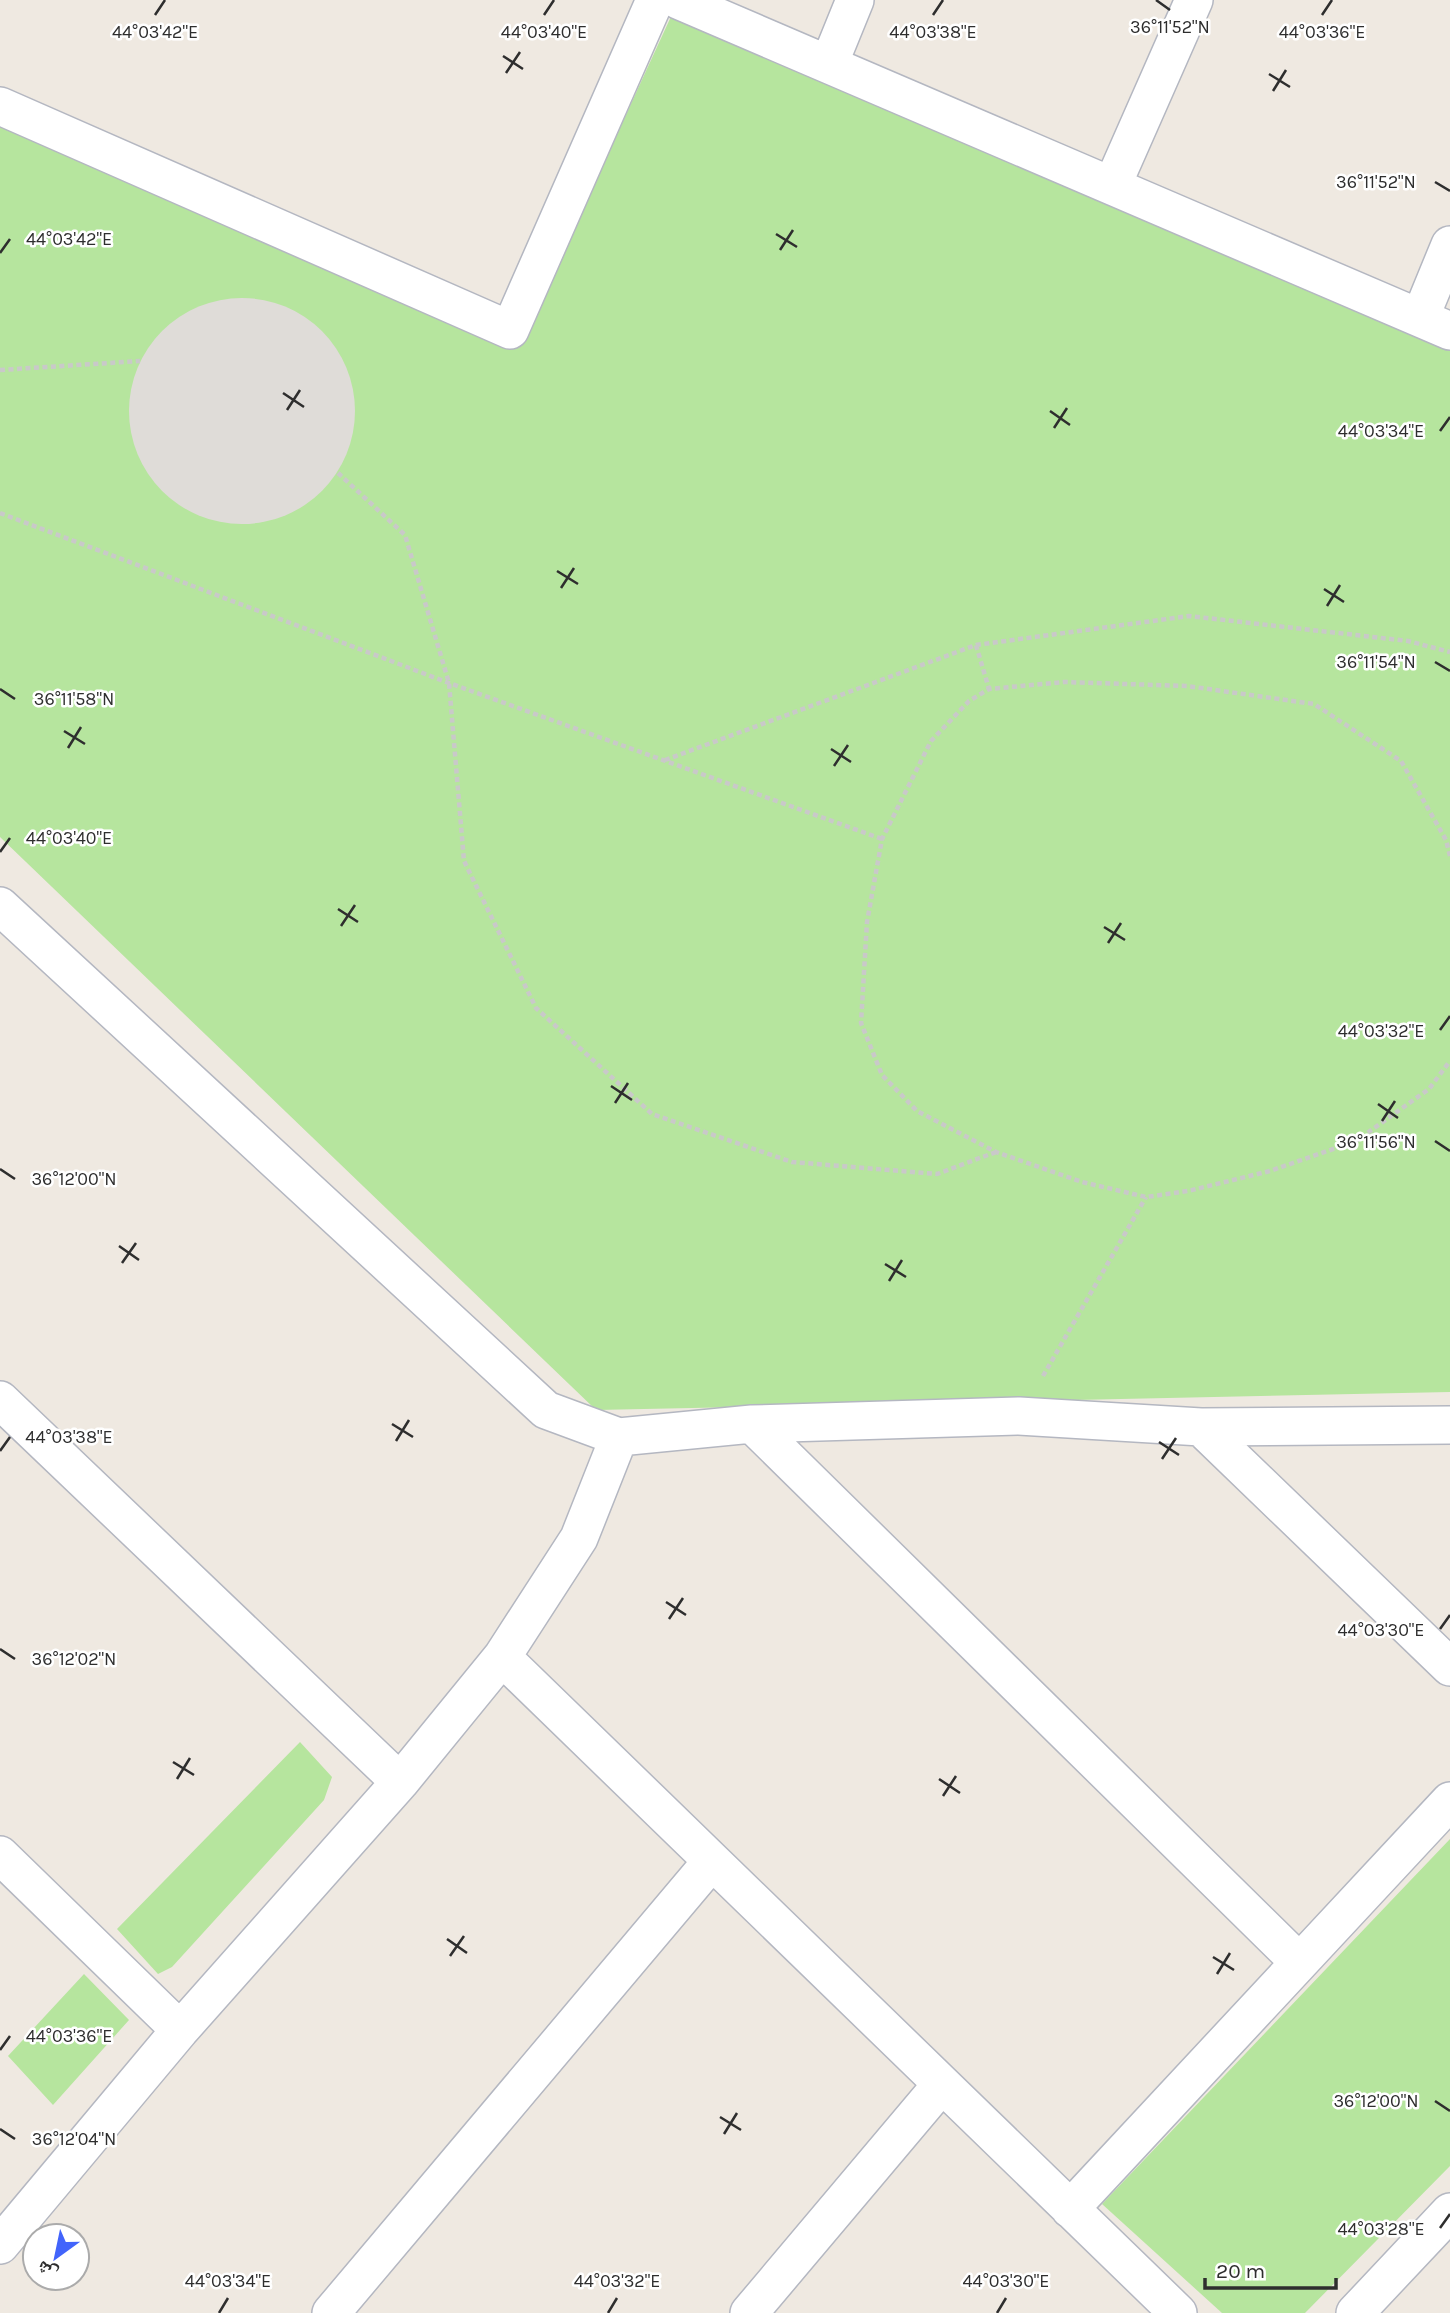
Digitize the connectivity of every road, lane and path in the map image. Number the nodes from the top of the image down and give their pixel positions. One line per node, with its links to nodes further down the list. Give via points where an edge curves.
1 (656, 0): 6 (street, via 510,330)
2 (678, 0): 5 (street)
3 (855, 0): 5 (street)
4 (1194, 0): 7 (street)
5 (828, 64): 7 (street)
6 (0, 106)
7 (1112, 186): 9 (street)
8 (1450, 245): 9 (street)
9 (1435, 324)
10 (140, 360): 11 (path)
11 (0, 370)
12 (338, 473): 16 (path, via 405,535)
13 (0, 513): 16 (path)
14 (976, 645): 15 (path, via 1189,616 1408,641); 17 (path); 18 (path)
15 (1450, 652)
16 (449, 683): 18 (path); 23 (path, via 464,861 536,1007 652,1114 792,1162 937,1174)
17 (989, 689): 19 (path, via 969,701 931,741); 20 (path, via 1063,682 1187,686 1314,704 1401,761 1446,840)
18 (664, 761): 19 (path)
19 (882, 839): 23 (path, via 867,922 861,1023 883,1075 918,1111)
20 (1450, 856)
21 (0, 906): 30 (street, via 546,1410)
22 (1450, 1061): 24 (path, via 1429,1089 1356,1141 1270,1171)
23 (996, 1152): 24 (path)
24 (1146, 1197): 26 (path)
25 (0, 1400): 33 (street)
26 (1019, 1416): 27 (street); 29 (street)
27 (752, 1424): 30 (street); 37 (street)
28 (1450, 1425): 29 (street)
29 (1201, 1427): 32 (street)
30 (619, 1437): 31 (street, via 579,1538)
31 (502, 1657): 33 (street); 36 (street)
32 (1450, 1667)
33 (400, 1783): 38 (street)
34 (1450, 1801): 37 (street)
35 (0, 1855): 38 (street)
36 (712, 1861): 39 (street); 44 (street)
37 (1298, 1961): 40 (street)
38 (180, 2030): 42 (street)
39 (942, 2084): 40 (street); 45 (street)
40 (1070, 2209): 43 (street)
41 (1450, 2212): 46 (street)
42 (0, 2245)
43 (1173, 2312)
44 (331, 2313)
45 (749, 2313)
46 (1355, 2313)

